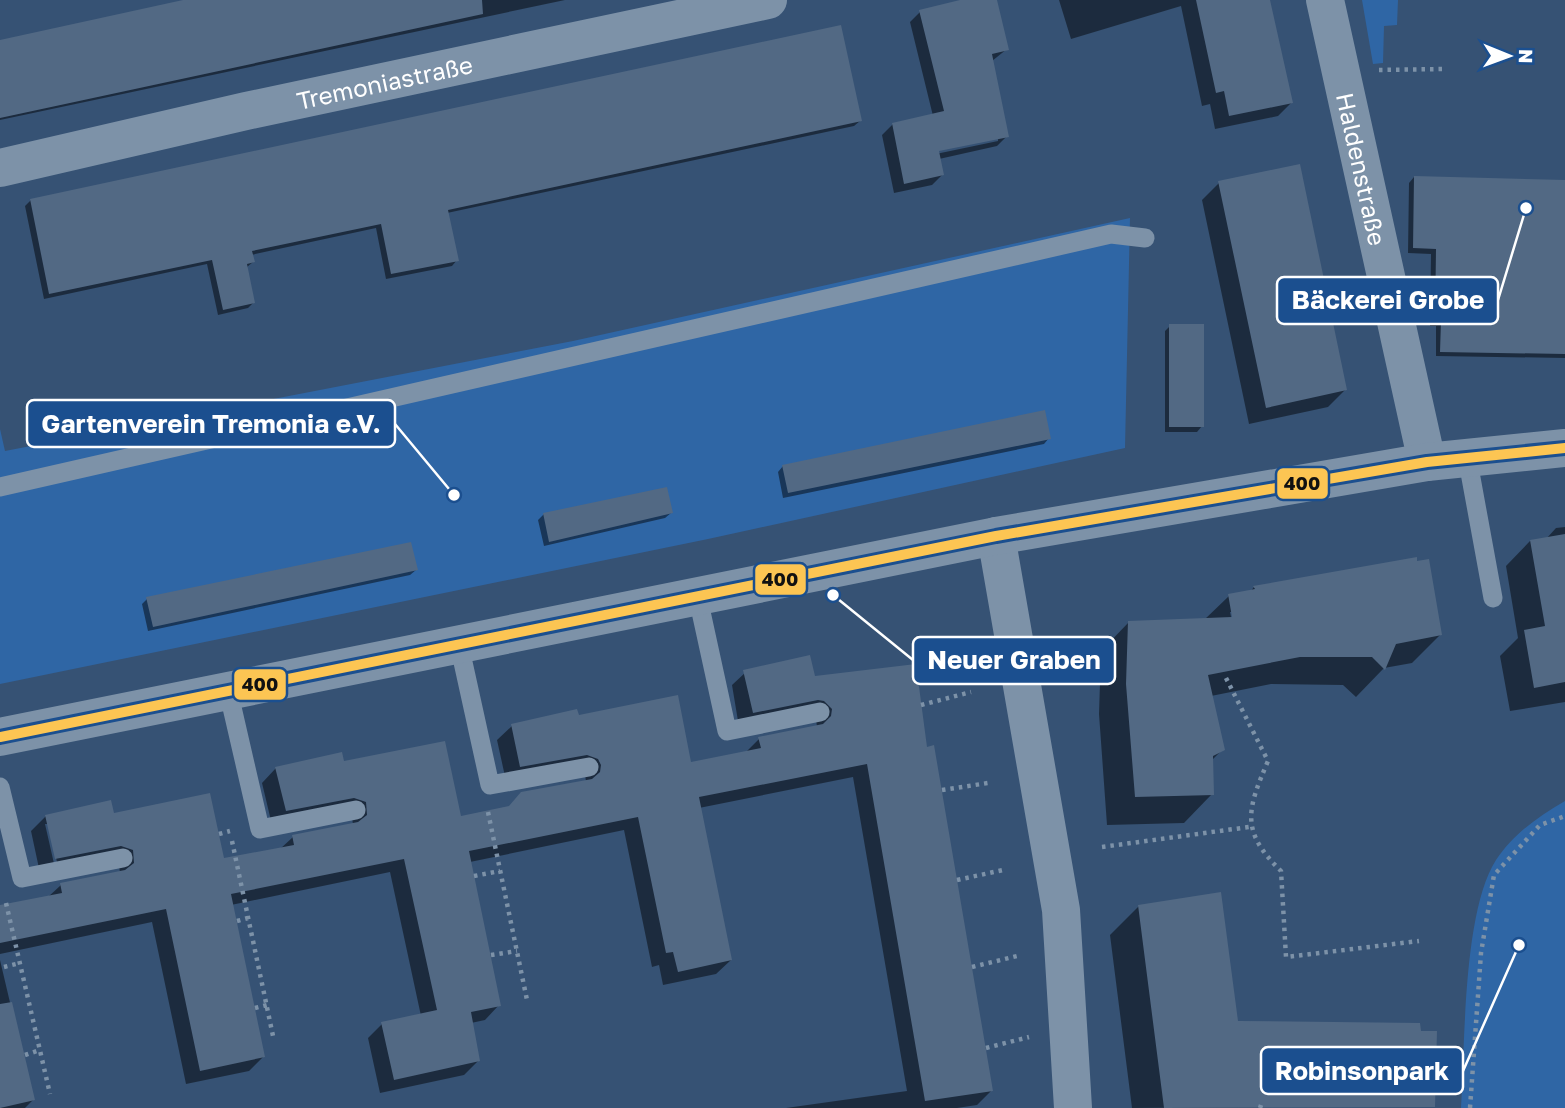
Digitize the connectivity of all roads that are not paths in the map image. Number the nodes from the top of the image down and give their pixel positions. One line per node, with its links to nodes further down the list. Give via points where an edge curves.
1 (768, 0): 3 (street, Tremoniastraße)
2 (1325, 0): 7 (street, Haldenstraße)
3 (0, 168)
4 (1145, 238): 8 (lane, via 1111,234)
5 (1565, 448): 6 (street)
6 (1467, 456): 7 (street); 11 (lane)
7 (1427, 462): 9 (street)
8 (0, 487)
9 (996, 536): 10 (street); 20 (street, via 1061,910)
10 (698, 597): 12 (street); 14 (lane, via 727,731)
11 (1493, 598)
12 (460, 643): 13 (street); 16 (lane, via 491,785)
13 (228, 691): 15 (street); 18 (lane, via 260,829)
14 (820, 712)
15 (0, 737)
16 (589, 767)
17 (0, 787): 19 (lane, via 22,878)
18 (356, 810)
19 (123, 858)
20 (1073, 1108)

